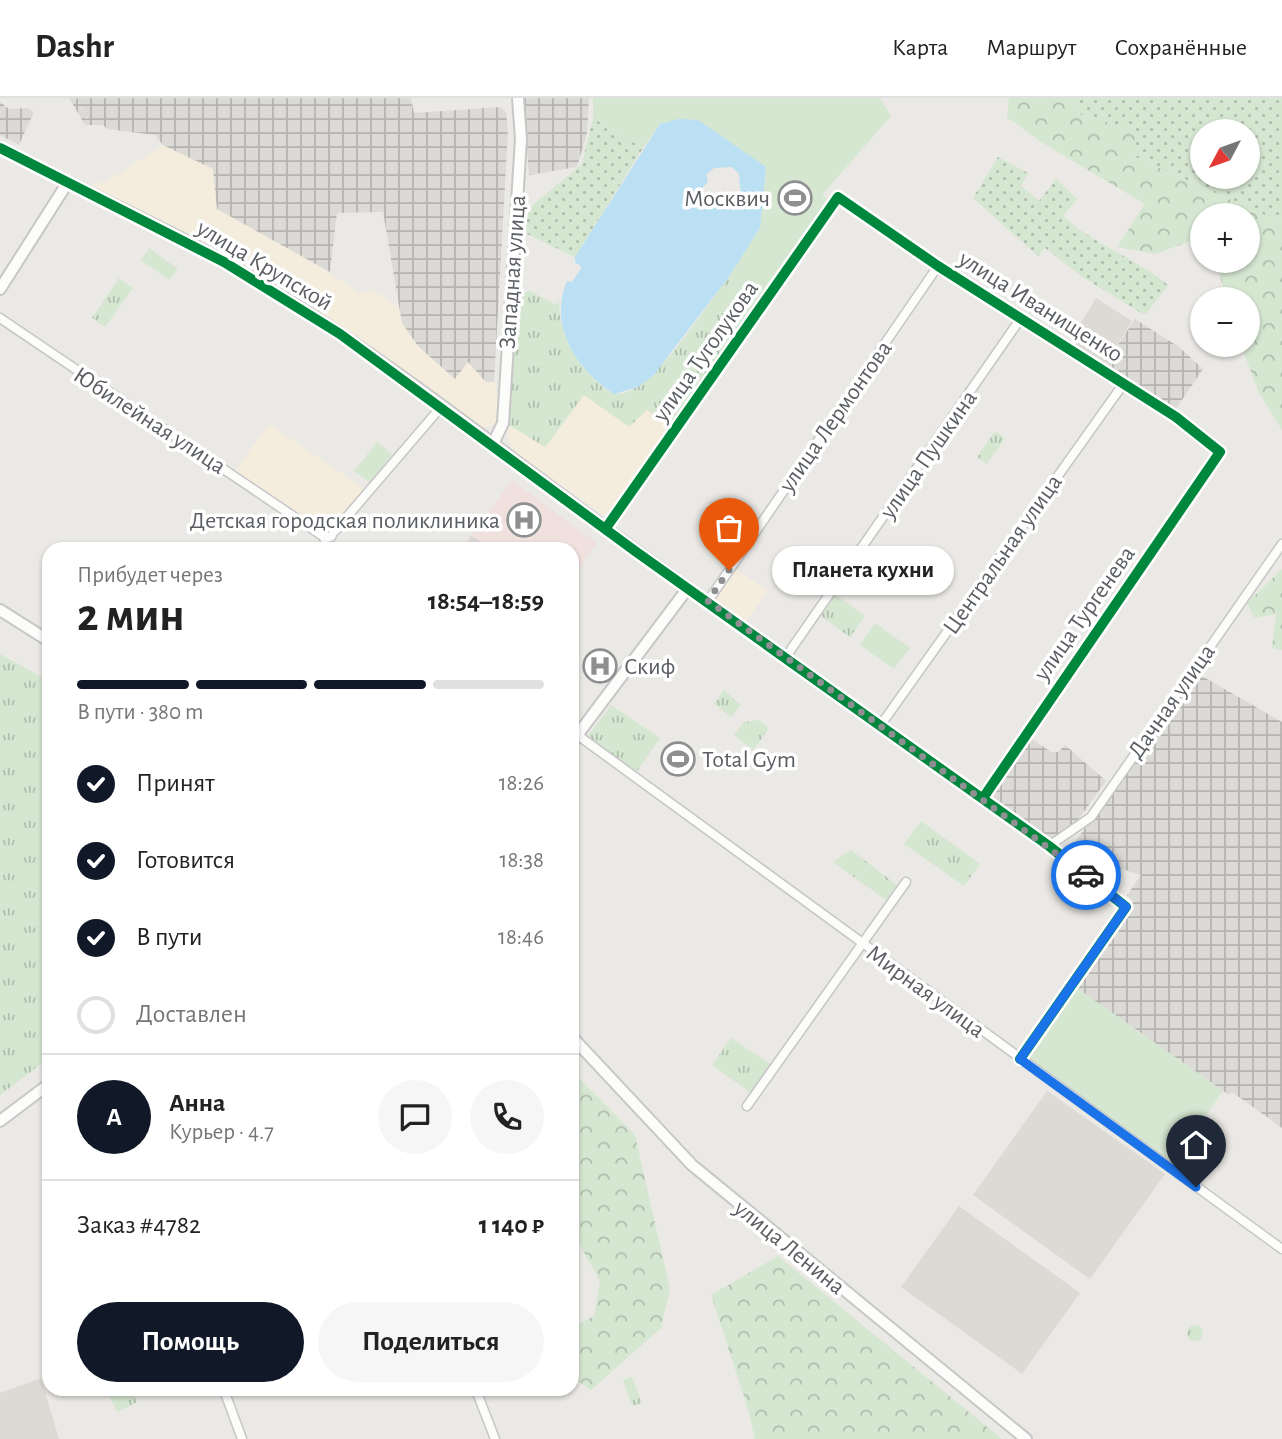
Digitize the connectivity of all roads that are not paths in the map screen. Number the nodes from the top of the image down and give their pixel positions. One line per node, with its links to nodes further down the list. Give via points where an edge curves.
1 (518, 98): 11 (street, Западная улица, via 521,139 503,423)
2 (0, 148): 3 (street, улица Крупской)
3 (68, 182): 6 (street); 10 (street, улица Крупской, via 251,276)
4 (838, 197): 5 (street, улица Иванищенко); 13 (street, улица Туголукова)
5 (938, 265): 8 (street, улица Иванищенко); 18 (street, улица Лермонтова)
6 (0, 289)
7 (0, 318): 14 (street, Юбилейная улица, via 301,521)
8 (1021, 318): 9 (street, улица Иванищенко); 21 (street, улица Пушкина)
9 (1124, 383): 12 (street, улица Иванищенко); 22 (street, Центральная улица)
10 (441, 407): 11 (street, улица Крупской); 14 (street, via 345,519)
11 (493, 444): 13 (street, улица Крупской)
12 (1220, 452): 25 (street, улица Тургенева)
13 (606, 528): 17 (street, улица Крупской)
14 (328, 531): 15 (street)
15 (327, 542)
16 (1282, 544): 26 (street, Дачная улица, via 1091,817)
17 (688, 588): 18 (street); 23 (street)
18 (708, 601): 21 (street)
19 (0, 610): 20 (street)
20 (42, 637)
21 (785, 658): 22 (street)
22 (880, 726): 25 (street)
23 (579, 730)
24 (579, 740): 28 (street, Мирная улица)
25 (983, 798): 26 (street)
26 (1049, 846): 30 (street, via 1126,907)
27 (906, 882): 28 (street)
28 (863, 944): 30 (street, Мирная улица); 32 (street)
29 (579, 1044): 39 (street, улица Ленина, via 692,1165)
30 (1020, 1059): 34 (street, Мирная улица)
31 (42, 1089): 33 (street)
32 (747, 1106)
33 (0, 1121)
34 (1282, 1249)
35 (225, 1396): 37 (street)
36 (479, 1396): 38 (street)
37 (242, 1439)
38 (495, 1439)
39 (1026, 1439)

